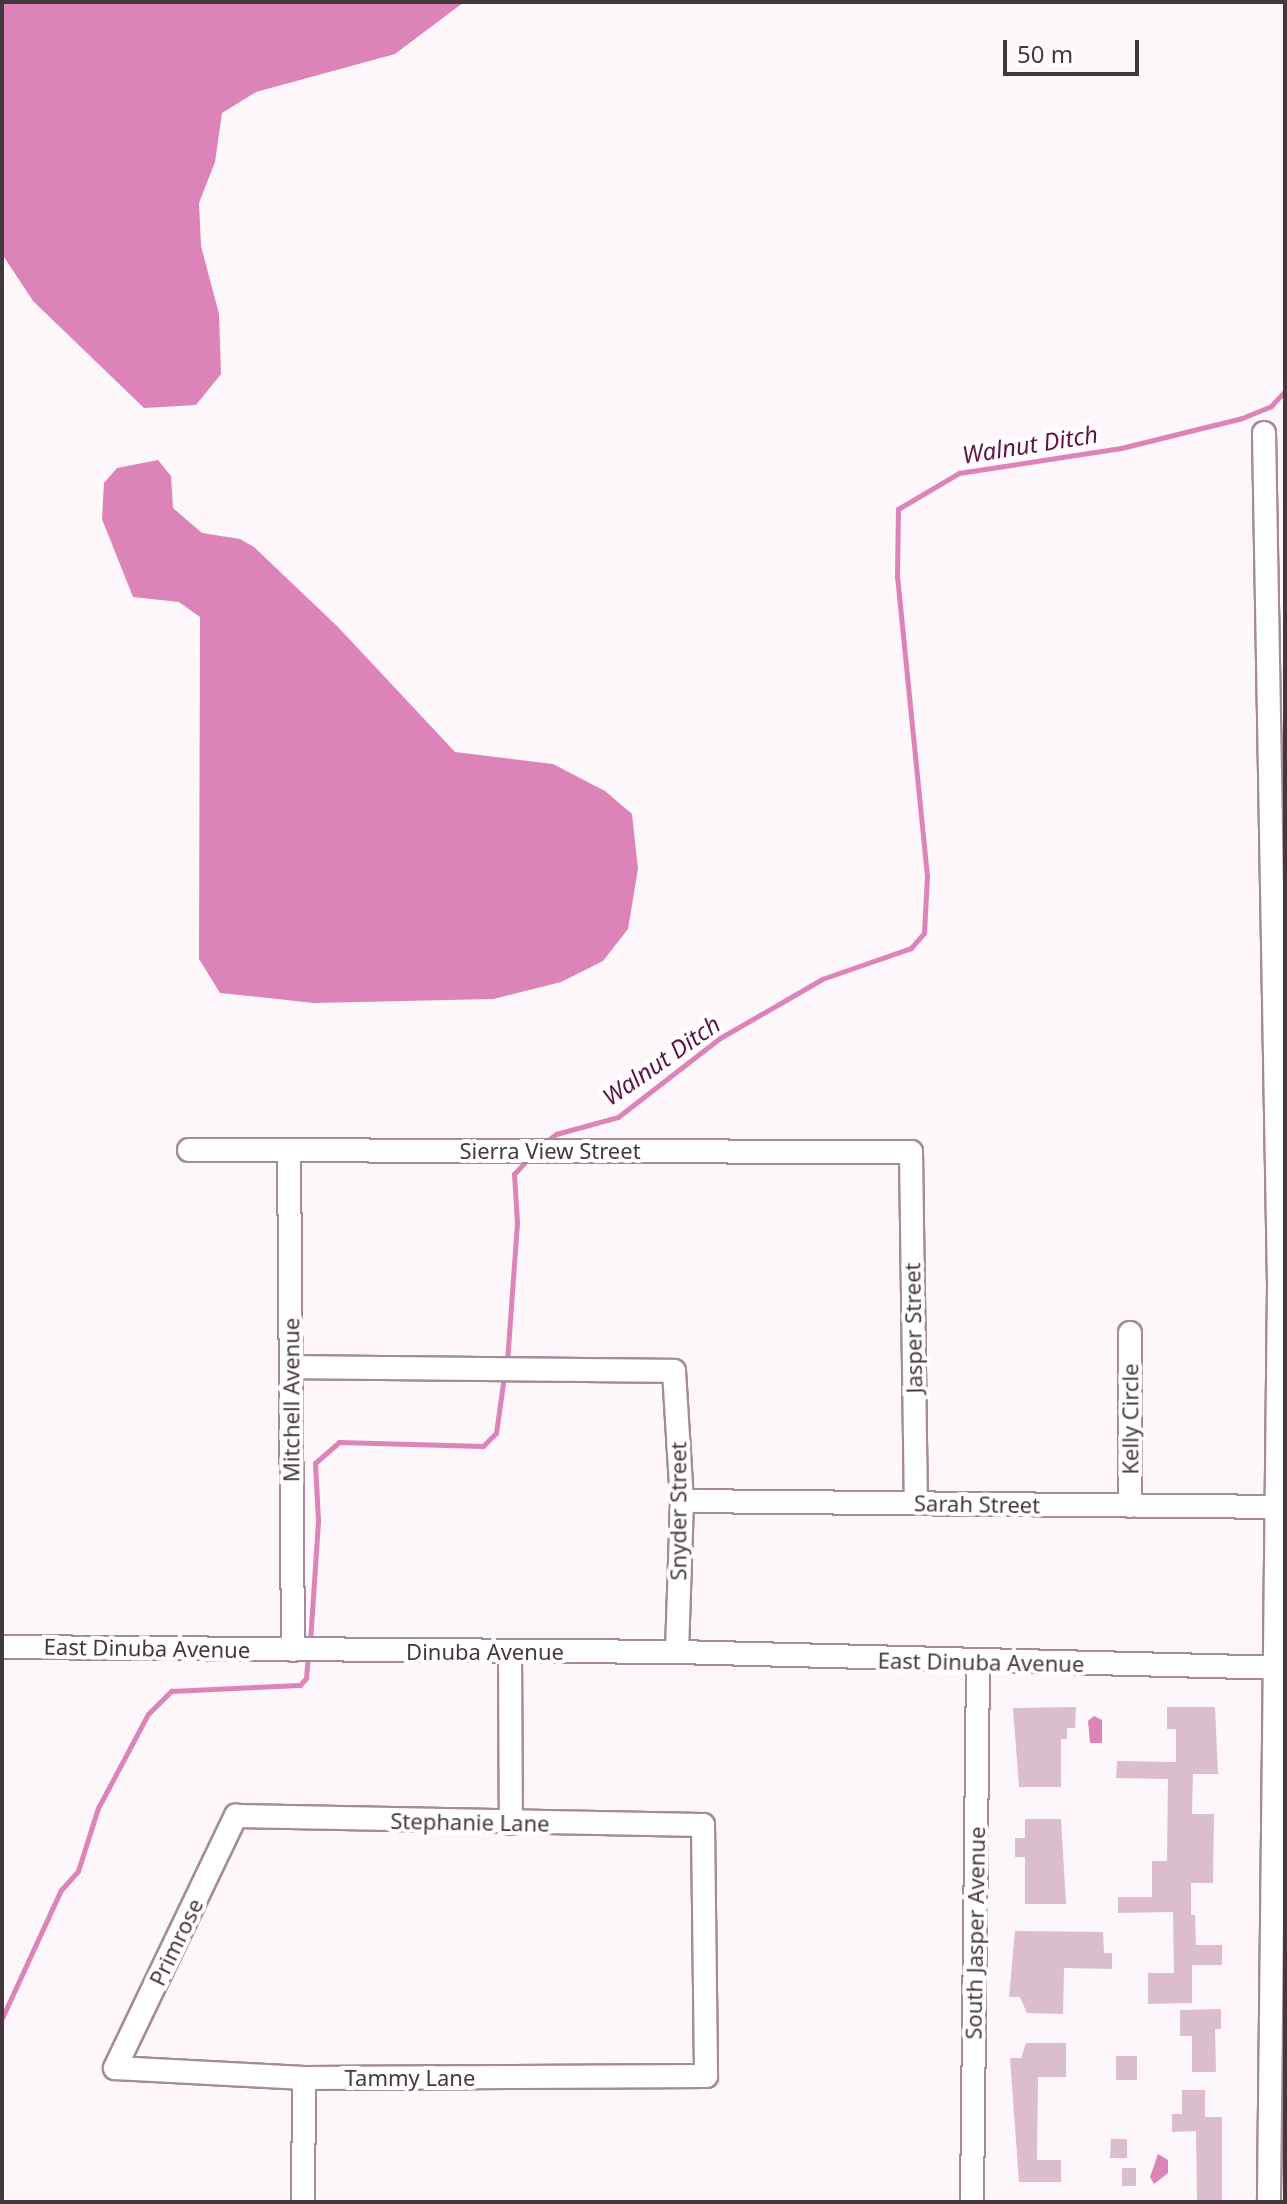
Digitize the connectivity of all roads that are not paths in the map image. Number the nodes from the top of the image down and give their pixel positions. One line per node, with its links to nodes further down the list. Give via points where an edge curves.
1 (1264, 433): 5 (street)
2 (189, 1150): 3 (street, Sierra View Street)
3 (289, 1150): 4 (street, Sierra View Street); 7 (street, Mitchell Avenue)
4 (911, 1152): 9 (street, Jasper Street)
5 (1282, 1286): 11 (street)
6 (1130, 1333): 10 (street, Kelly Circle)
7 (292, 1367): 8 (street, Snyder Street, via 674,1371); 13 (street, Mitchell Avenue)
8 (682, 1501): 9 (street, Sarah Street); 14 (street, Snyder Street)
9 (916, 1503): 10 (street, Sarah Street)
10 (1130, 1506): 11 (street, Sarah Street)
11 (1279, 1507): 17 (street)
12 (2, 1647): 13 (street, East Dinuba Avenue)
13 (293, 1650): 15 (street, Dinuba Avenue)
14 (677, 1652): 15 (street, Dinuba Avenue); 16 (street, East Dinuba Avenue)
15 (510, 1653): 19 (street)
16 (978, 1663): 17 (street, East Dinuba Avenue); 25 (street, South Jasper Avenue)
17 (1281, 1668): 23 (street)
18 (236, 1816): 19 (street, Stephanie Lane); 20 (street, Primrose)
19 (511, 1823): 21 (street, Stephanie Lane, via 703,1825)
20 (115, 2068): 22 (street, Tammy Lane)
21 (706, 2076): 22 (street, Tammy Lane)
22 (304, 2078): 24 (street)
23 (1277, 2089): 26 (street)
24 (303, 2202)
25 (972, 2202)
26 (1269, 2202)

